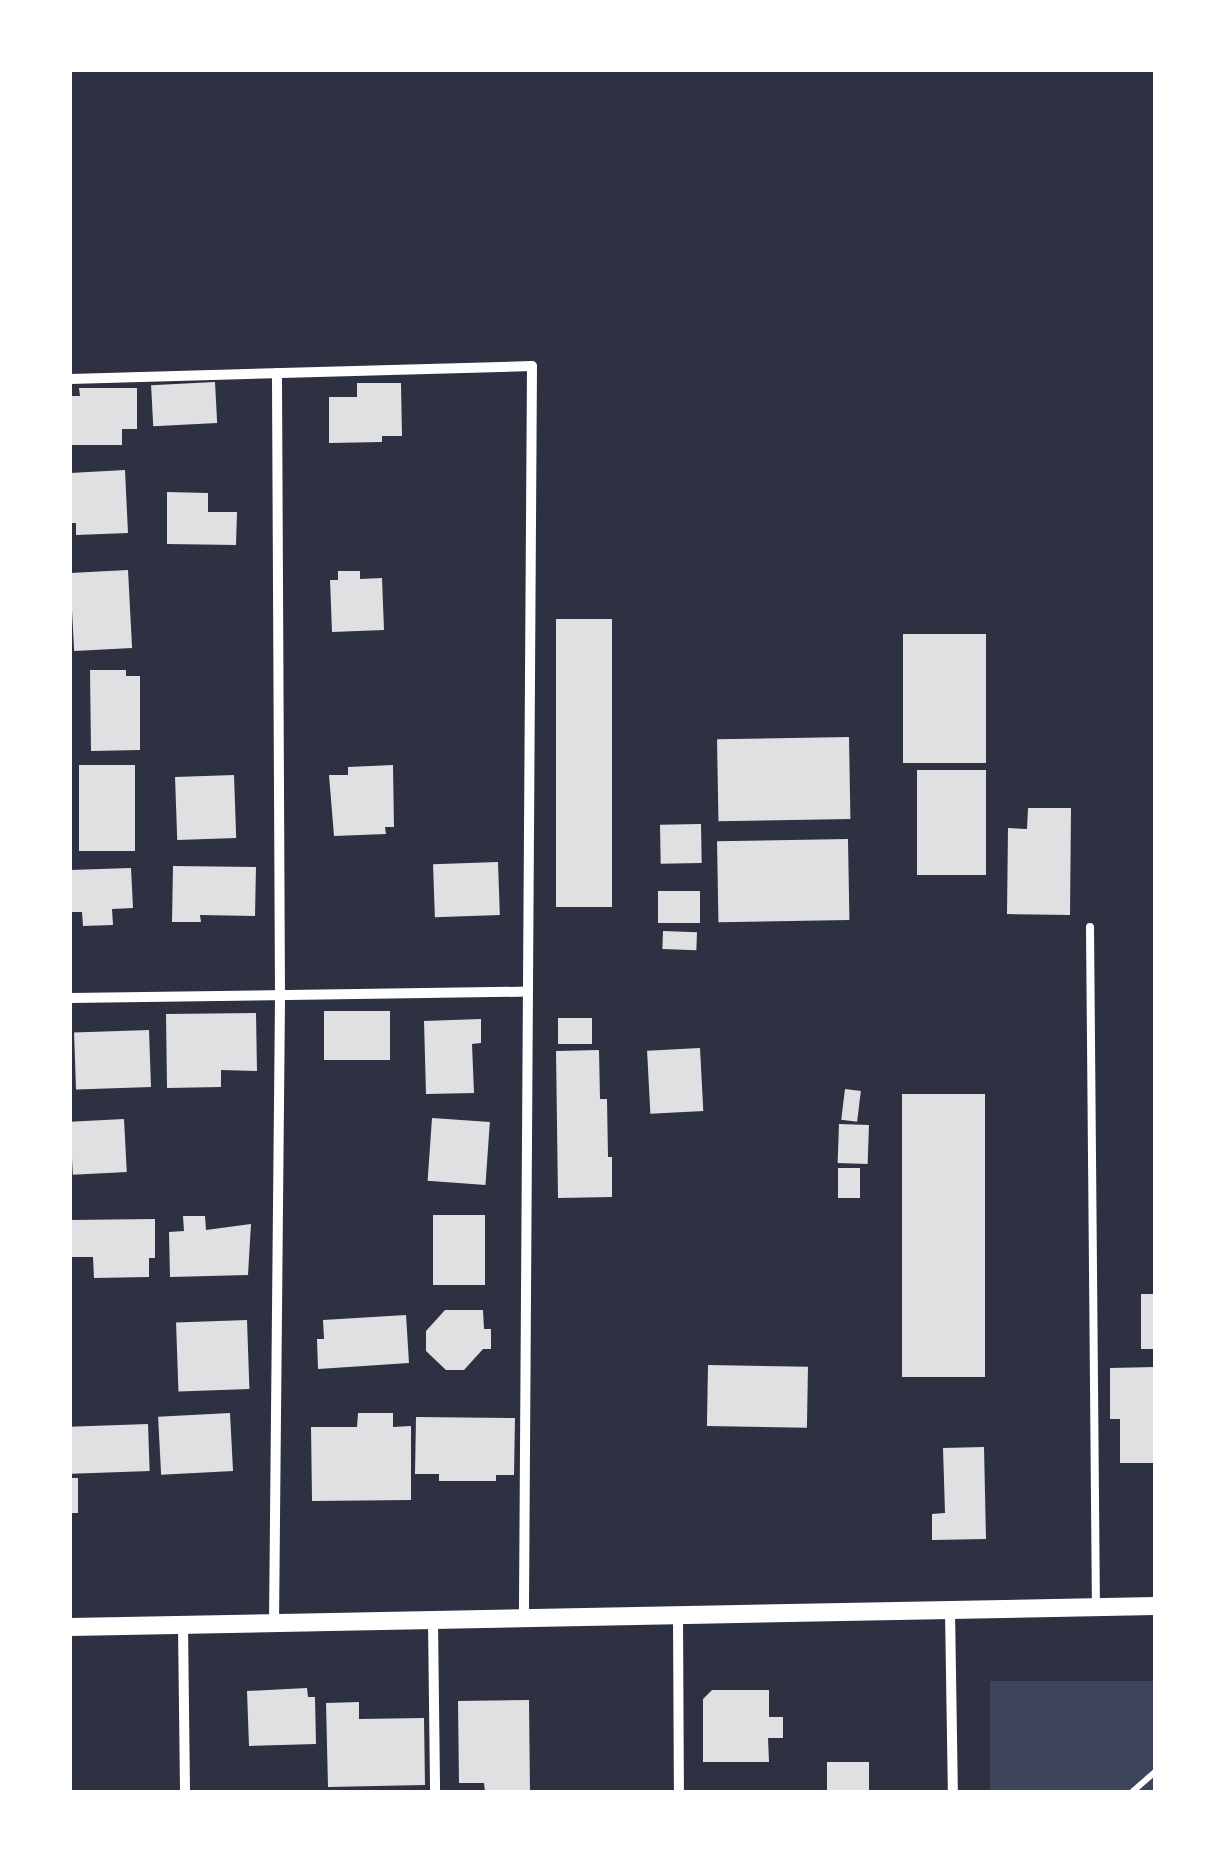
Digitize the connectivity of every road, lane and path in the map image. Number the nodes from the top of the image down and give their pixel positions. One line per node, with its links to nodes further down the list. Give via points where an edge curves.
1 (277, 373): 2 (street); 4 (street, via 532,366); 5 (street)
2 (70, 379)
3 (1090, 928): 8 (lane)
4 (528, 992): 5 (street); 11 (street)
5 (280, 995): 6 (street); 13 (street)
6 (70, 998)
7 (1155, 1606): 8 (street)
8 (1096, 1608): 9 (street)
9 (950, 1610): 10 (street); 20 (street)
10 (678, 1616): 11 (street); 19 (street)
11 (524, 1620): 12 (street)
12 (433, 1621): 13 (street); 18 (street)
13 (274, 1624): 14 (street)
14 (184, 1626): 15 (street); 17 (street)
15 (70, 1628)
16 (1155, 1772): 21 (path)
17 (185, 1792)
18 (435, 1792)
19 (679, 1792)
20 (952, 1792)
21 (1132, 1792)

